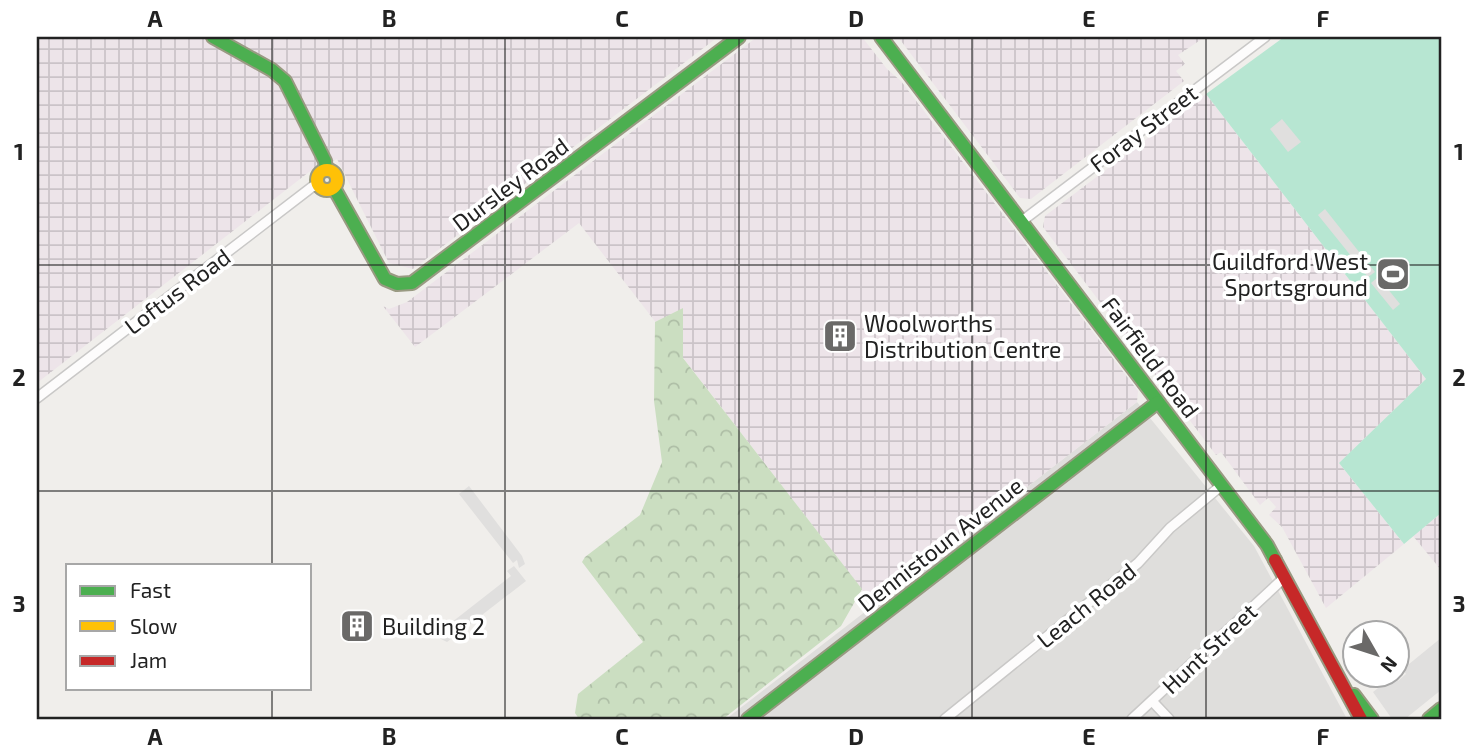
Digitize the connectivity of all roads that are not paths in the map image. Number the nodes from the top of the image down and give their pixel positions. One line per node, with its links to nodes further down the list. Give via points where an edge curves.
1 (214, 37): 5 (street, via 285,81)
2 (739, 37): 7 (street, Dursley Road, via 407,285 385,279)
3 (881, 37): 8 (street, Fairfield Road)
4 (1265, 37): 8 (street, Foray Street)
5 (326, 170): 6 (street, via 318,175); 7 (street, via 337,176)
6 (317, 185): 7 (street, via 325,191); 9 (street, Loftus Road)
7 (334, 188)
8 (1022, 221): 10 (street, Fairfield Road)
9 (37, 398)
10 (1158, 401): 11 (street, Fairfield Road); 18 (street, Dennistoun Avenue)
11 (1222, 485): 12 (street, Fairfield Road, via 1268,545); 19 (street, Leach Road, via 1170,528 1138,563)
12 (1285, 577): 13 (street, Fairfield Road); 16 (street, Hunt Street)
13 (1342, 681)
14 (1346, 690): 22 (street, Fairfield Road)
15 (1349, 690): 23 (street)
16 (1152, 701): 20 (street, Hunt Street); 21 (street)
17 (1441, 709): 24 (street)
18 (748, 719)
19 (945, 719)
20 (1132, 719)
21 (1169, 719)
22 (1361, 719)
23 (1372, 719)
24 (1429, 719)

